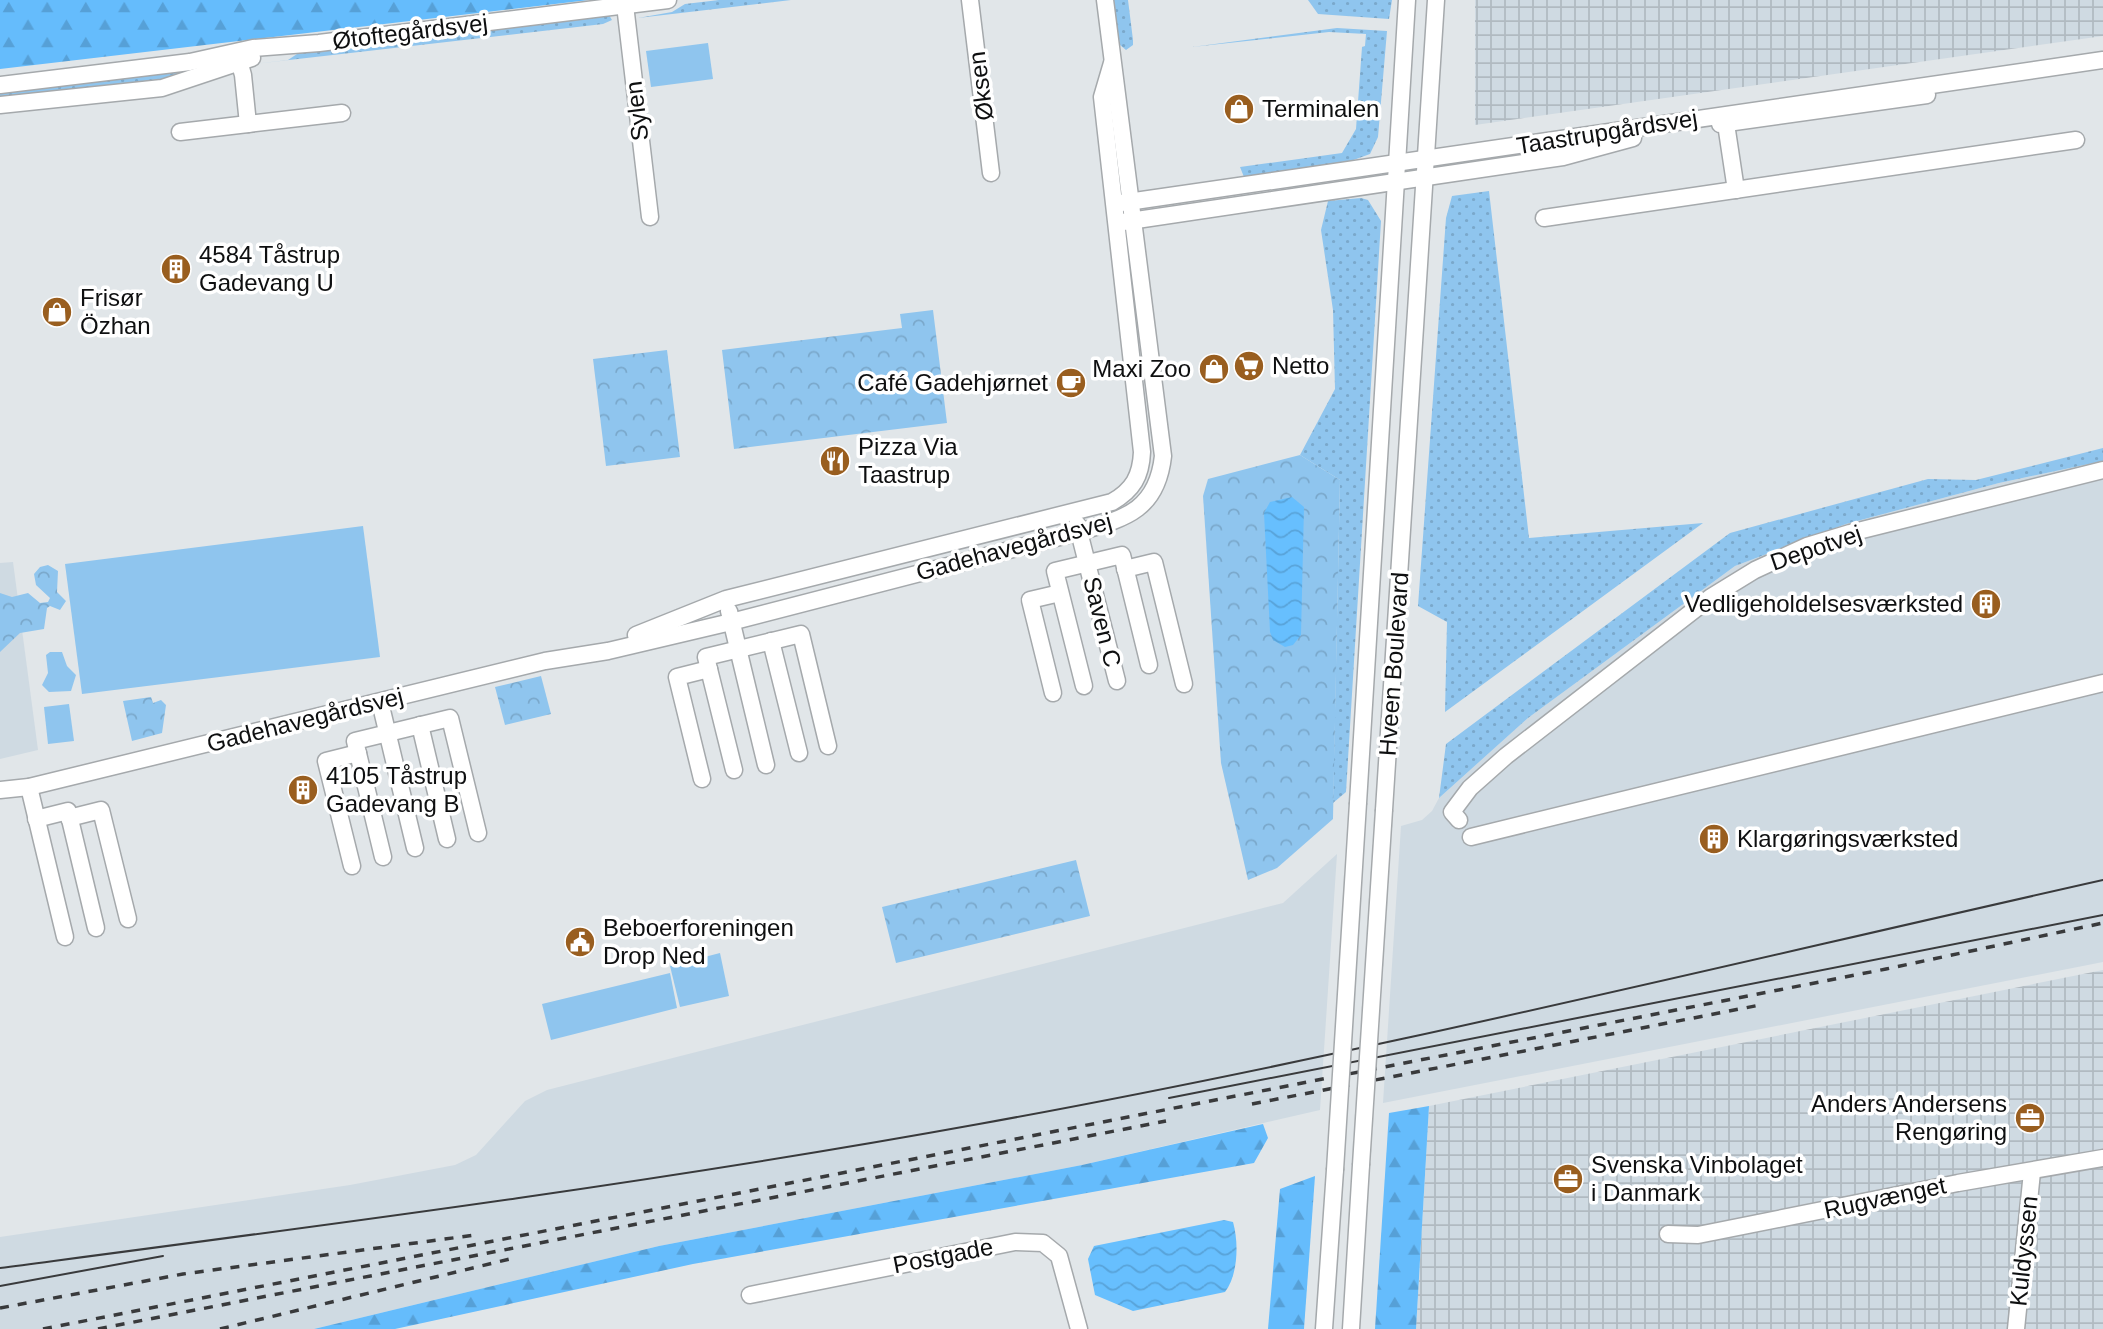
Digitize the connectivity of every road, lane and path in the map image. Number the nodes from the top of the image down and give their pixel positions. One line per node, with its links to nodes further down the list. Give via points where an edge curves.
1 (668, 0): 6 (street, Øtoftegårdsvej)
2 (970, 0): 20 (street, Øksen)
3 (1105, 0): 8 (street)
4 (1407, 0): 19 (street, Hveen Boulevard)
5 (1436, 0): 18 (street, Hveen Boulevard)
6 (625, 5): 7 (street, Øtoftegårdsvej); 26 (street, Sylen)
7 (238, 57): 11 (street, Øtoftegårdsvej); 12 (street, Øtoftegårdsvej, via 162,88); 14 (street)
8 (1114, 57): 24 (street); 25 (street, via 1101,97)
9 (2103, 60): 18 (street, Taastrupgårdsvej)
10 (2103, 70): 15 (street, Taastrupgårdsvej)
11 (0, 85)
12 (0, 105)
13 (342, 113): 14 (street)
14 (248, 124): 16 (street)
15 (1726, 124): 21 (street, Taastrupgårdsvej, via 1642,136 1563,158); 23 (street, Taastrupgårdsvej)
16 (180, 132)
17 (2076, 141): 23 (street)
18 (1427, 159): 19 (street, Taastrupgårdsvej); 21 (street, Hveen Boulevard)
19 (1396, 163): 22 (street, Hveen Boulevard); 24 (street, Taastrupgårdsvej)
20 (991, 173)
21 (1426, 178): 22 (street, Taastrupgårdsvej); 78 (street, Hveen Boulevard, bridge)
22 (1395, 181): 28 (street, Taastrupgårdsvej); 77 (street, Hveen Boulevard, bridge)
23 (1736, 190): 27 (street)
24 (1130, 202): 25 (street, Taastrupgårdsvej); 28 (street, Gadehavegårdsvej)
25 (1112, 204): 29 (street, Gadehavegårdsvej)
26 (650, 217)
27 (1544, 218)
28 (1133, 220): 29 (street, Taastrupgårdsvej); 32 (street, Gadehavegårdsvej, via 1163,456 1161,478 1139,508)
29 (1114, 223): 31 (street, Gadehavegårdsvej, via 1142,466 1124,496)
30 (2103, 470): 62 (street, Depotvej, via 1850,533 1755,570 1711,597 1506,756 1470,788 1452,812)
31 (1074, 512): 32 (street, Saven C); 36 (street, Gadehavegårdsvej)
32 (1079, 532): 33 (street, Saven C); 37 (street, Gadehavegårdsvej)
33 (1087, 563): 34 (street, via 1122,555); 35 (street, via 1055,571); 43 (street, Saven C)
34 (1125, 569): 41 (street); 44 (street, via 1154,562)
35 (1060, 593): 46 (street); 47 (street, via 1030,600)
36 (726, 599): 37 (street); 40 (street, Gadehavegårdsvej)
37 (731, 622): 39 (street); 40 (street, Gadehavegårdsvej)
38 (771, 641): 39 (street); 51 (street, via 801,634); 52 (street)
39 (737, 650): 42 (street, via 706,657); 54 (street)
40 (581, 654): 48 (street, Gadehavegårdsvej)
41 (1149, 665)
42 (709, 669): 55 (street); 56 (street, via 677,677)
43 (1117, 681)
44 (1184, 684)
45 (2103, 684): 64 (street)
46 (1084, 686)
47 (1053, 693)
48 (380, 702): 50 (street); 57 (street, Gadehavegårdsvej)
49 (420, 725): 50 (street); 63 (street, via 450,718); 65 (street)
50 (387, 733): 53 (street, via 355,741); 66 (street)
51 (828, 746)
52 (799, 753)
53 (358, 754): 67 (street); 68 (street, via 326,761)
54 (766, 765)
55 (734, 771)
56 (702, 779)
57 (29, 787): 58 (street, Gadehavegårdsvej); 59 (street, Gadehavegårdsvej); 61 (street)
58 (0, 790)
59 (0, 797)
60 (69, 818): 61 (street, via 68,811); 69 (street, via 101,810); 70 (street)
61 (36, 819): 71 (street)
62 (1459, 820)
63 (478, 833)
64 (1471, 837)
65 (447, 839)
66 (415, 848)
67 (383, 857)
68 (352, 866)
69 (128, 919)
70 (96, 928)
71 (65, 937)
72 (2103, 1158): 73 (street, Rugvænget)
73 (2032, 1172): 74 (street, Rugvænget, via 1698,1235); 79 (street, Kuldyssen)
74 (1668, 1234)
75 (750, 1295): 76 (street, Postgade, via 1014,1242 1043,1243 1059,1256)
76 (1079, 1329)
77 (1324, 1329)
78 (1351, 1329)
79 (2016, 1329)

